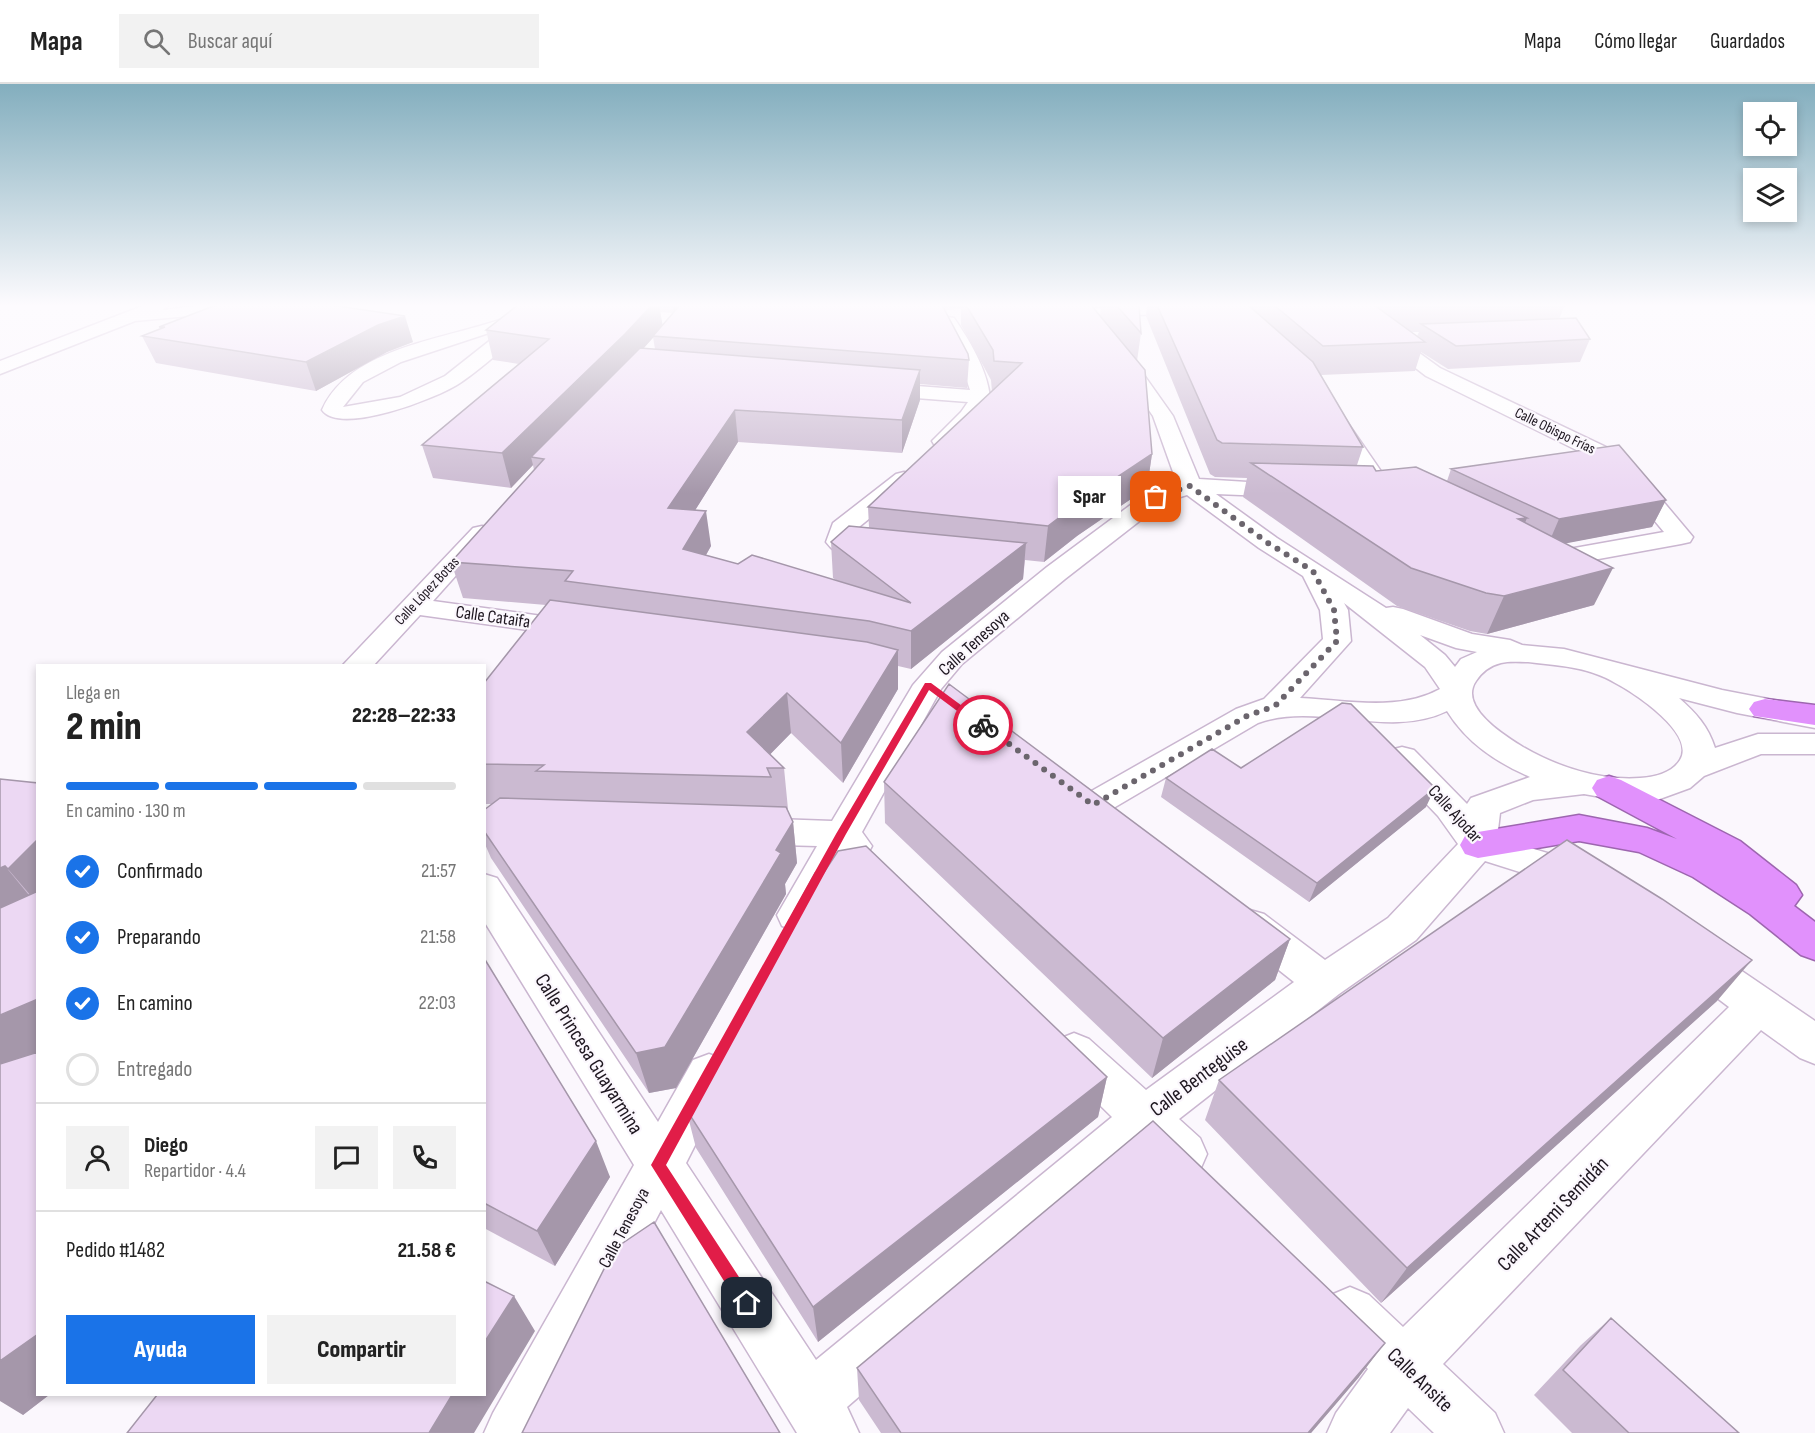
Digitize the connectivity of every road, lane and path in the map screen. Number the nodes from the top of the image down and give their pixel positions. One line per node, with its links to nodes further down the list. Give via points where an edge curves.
1 (376, 368): 2 (street, via 356,378 332,410 358,412 406,402 452,380)
2 (467, 368)
3 (971, 368): 7 (street, via 979,381)
4 (1123, 368): 11 (street, via 1162,416)
5 (1428, 368): 9 (street, Calle Obispo Frías)
6 (853, 387): 7 (street)
7 (980, 398): 18 (street, via 921,463 842,528 840,542 851,551)
8 (1328, 408): 15 (street)
9 (1617, 461): 10 (street); 17 (street, via 1681,537)
10 (1582, 466)
11 (1190, 486): 12 (street); 20 (street); 21 (street, Calle Tenesoya, via 1156,497)
12 (1314, 491)
13 (1361, 492): 15 (street)
14 (1409, 492): 15 (street)
15 (1384, 493)
16 (495, 520): 23 (street, Calle López Botas)
17 (1538, 555)
18 (896, 556)
19 (1019, 568): 21 (street)
20 (1313, 571): 22 (street); 31 (street, via 1334,610 1337,641)
21 (1056, 573): 39 (street, Calle Tenesoya, via 952,658 928,689)
22 (1358, 600): 26 (street, via 1466,642); 30 (street, via 1435,661)
23 (413, 606): 24 (street, Calle Cataifa); 28 (street, Calle López Botas)
24 (549, 625): 25 (street, Calle Cataifa); 27 (street)
25 (606, 633)
26 (1529, 652): 29 (street); 30 (street, via 1500,654 1476,662 1461,674)
27 (528, 654)
28 (359, 664)
29 (1615, 672): 33 (street); 35 (street, via 1647,687 1673,706 1691,728 1700,748)
30 (1456, 692): 32 (street, via 1433,706 1395,713); 36 (street, via 1463,713 1480,734 1508,754 1543,771)
31 (1275, 706): 32 (street); 37 (street, via 1247,716)
32 (1354, 711): 40 (street, Calle Ajodar, via 1450,807)
33 (1815, 717)
34 (1815, 744): 35 (street, via 1758,744)
35 (1695, 767): 36 (street, via 1677,781 1648,789)
36 (1596, 786): 40 (street, via 1528,789 1483,806); 45 (highway, via 1727,850)
37 (1096, 808)
38 (713, 830): 39 (street)
39 (841, 834): 41 (street); 49 (street, Calle Tenesoya)
40 (1478, 845): 43 (street, Calle Ajodar, via 1571,874); 48 (highway, via 1579,828 1647,841 1706,867 1764,904); 50 (street, Calle Benteguise, via 1402,929)
41 (880, 870)
42 (486, 895): 46 (street, Calle Princesa Guayarmina)
43 (1608, 900)
44 (1225, 906): 50 (street)
45 (1815, 921)
46 (498, 936): 56 (street, Calle Princesa Guayarmina)
47 (1665, 939): 51 (street)
48 (1815, 944)
49 (778, 948)
50 (1324, 982): 55 (street, Calle Benteguise)
51 (1759, 1004): 54 (street); 59 (street, Calle Artemi Semidán)
52 (1042, 1022): 55 (street)
53 (727, 1041): 56 (street, Calle Tenesoya)
54 (1815, 1045)
55 (1145, 1118): 57 (street); 60 (street, Calle Benteguise)
56 (658, 1165): 60 (street, Calle Princesa Guayarmina); 61 (street, Calle Tenesoya)
57 (1211, 1180)
58 (1320, 1285): 59 (street, Calle Ansite)
59 (1404, 1365): 62 (street, Calle Artemi Semidán); 63 (street, Calle Ansite)
60 (820, 1417)
61 (513, 1433)
62 (1356, 1433)
63 (1475, 1433)

